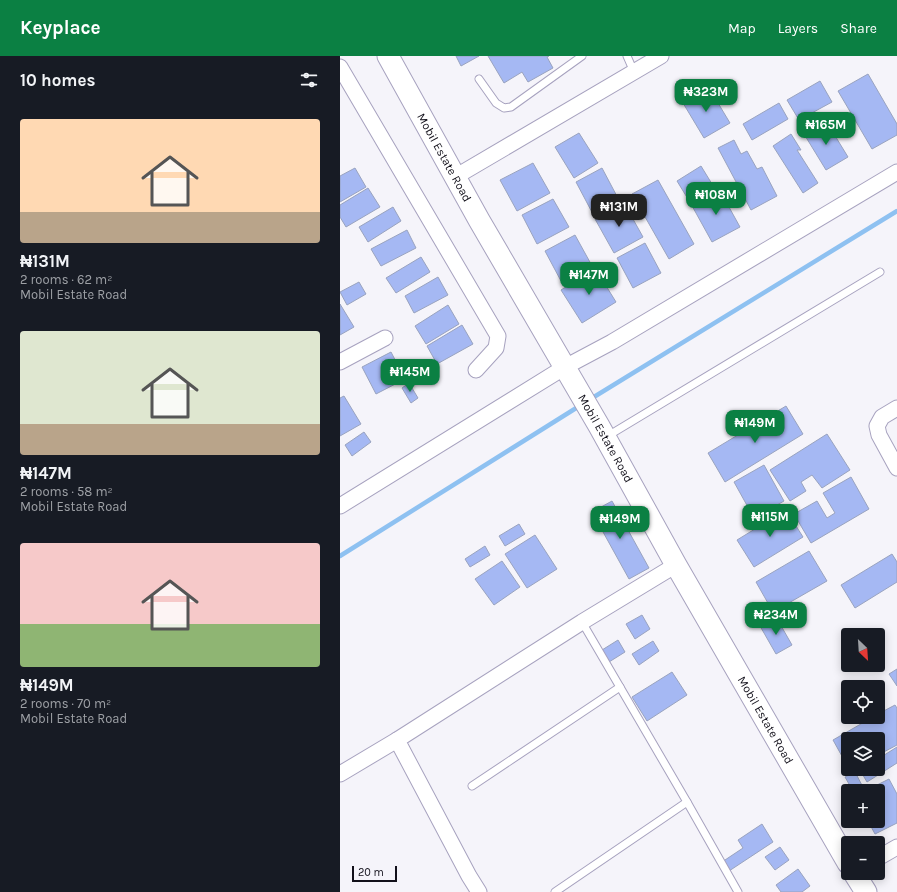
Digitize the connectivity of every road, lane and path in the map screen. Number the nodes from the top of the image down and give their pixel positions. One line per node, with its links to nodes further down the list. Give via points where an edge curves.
1 (388, 56): 9 (main road, Mobil Estate Road)
2 (582, 56): 7 (lane, via 511,107 504,108 496,103)
3 (627, 56): 6 (lane)
4 (661, 56): 6 (street)
5 (340, 67): 14 (street, via 498,336 496,348)
6 (634, 72): 9 (street)
7 (480, 79)
8 (897, 172): 13 (street, via 612,342)
9 (455, 177): 13 (main road, Mobil Estate Road)
10 (880, 272): 16 (lane)
11 (385, 338): 12 (street)
12 (340, 362)
13 (565, 367): 16 (main road, Mobil Estate Road); 18 (street)
14 (476, 370)
15 (897, 408): 17 (street, via 882,417 877,426 879,435)
16 (603, 432): 19 (main road, Mobil Estate Road)
17 (897, 468)
18 (340, 506)
19 (676, 565): 20 (street); 27 (main road, Mobil Estate Road)
20 (582, 622): 21 (lane); 22 (street)
21 (620, 687): 24 (lane); 25 (lane)
22 (397, 740): 23 (street); 30 (street)
23 (340, 774)
24 (472, 786)
25 (688, 802): 31 (lane); 32 (lane)
26 (897, 847): 28 (street)
27 (841, 851)
28 (885, 854)
29 (858, 880): 33 (main road)
30 (479, 892)
31 (556, 892)
32 (738, 892)
33 (866, 892)

